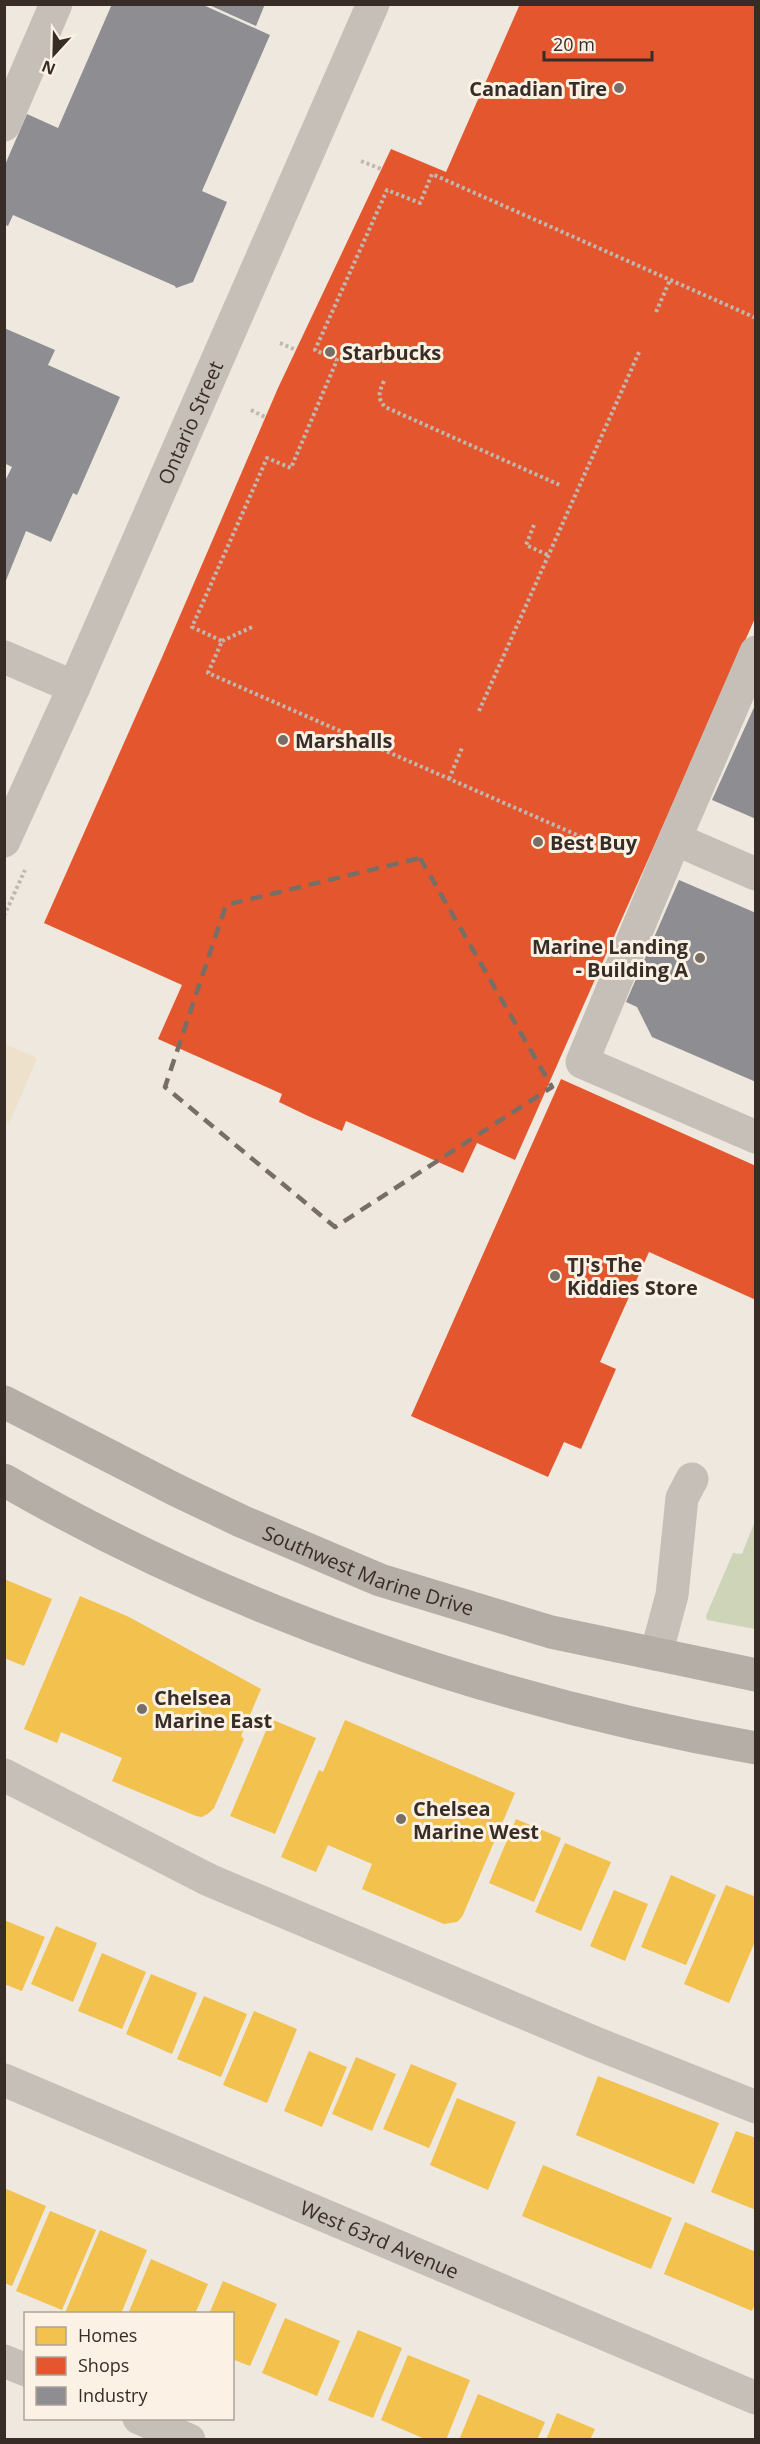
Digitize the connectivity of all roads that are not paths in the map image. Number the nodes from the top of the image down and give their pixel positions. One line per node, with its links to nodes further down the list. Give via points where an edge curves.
1 (56, 4): 3 (street)
2 (373, 4): 6 (street, Ontario Street)
3 (4, 125)
4 (756, 652): 7 (street)
5 (4, 657): 6 (street)
6 (74, 687): 8 (street, Ontario Street)
7 (675, 839): 9 (street); 10 (street, via 582,1062)
8 (4, 840)
9 (756, 874)
10 (756, 1137)
11 (4, 1402): 14 (main road, Southwest Marine Drive, via 194,1499 380,1580 551,1632)
12 (692, 1479): 14 (street, via 682,1498 672,1594)
13 (4, 1480): 16 (main road, via 106,1535 206,1581 433,1670 613,1719)
14 (656, 1654): 15 (main road, Southwest Marine Drive)
15 (756, 1675)
16 (756, 1748)
17 (4, 1775): 19 (street, via 209,1880)
18 (4, 2080): 22 (street, West 63rd Avenue)
19 (756, 2107)
20 (4, 2361): 21 (street)
21 (24, 2369)
22 (756, 2398)
23 (145, 2420): 24 (street)
24 (189, 2439)

